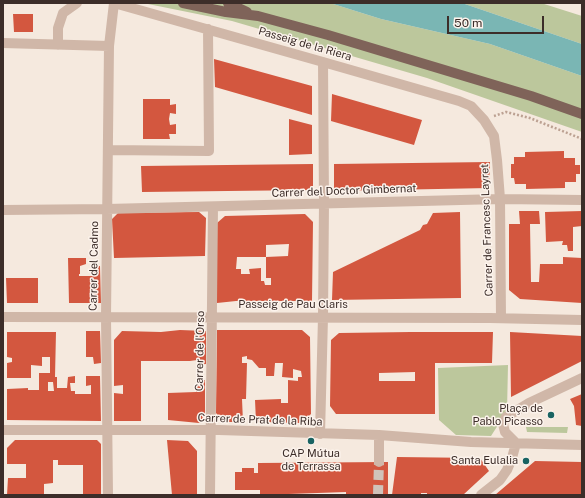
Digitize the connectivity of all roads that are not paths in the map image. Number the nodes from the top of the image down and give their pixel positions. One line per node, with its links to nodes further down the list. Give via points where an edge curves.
1 (77, 3): 9 (street, via 63,13 58,28)
2 (114, 3): 6 (street, Passeig de la Riera); 7 (street, Carrer del Cadmo)
3 (183, 3): 5 (main road)
4 (228, 3): 5 (main road)
5 (258, 16): 11 (main road, via 487,83)
6 (208, 29): 10 (street, Passeig de la Riera); 13 (street, via 209,151)
7 (110, 41): 9 (street); 13 (street, Carrer del Cadmo)
8 (3, 43): 9 (street)
9 (58, 45)
10 (323, 62): 12 (street, Passeig de la Riera, via 458,101 471,106); 16 (street)
11 (582, 114)
12 (484, 120): 14 (street, Carrer de Francesc Layret, via 494,136)
13 (108, 150): 18 (street, Carrer del Cadmo)
14 (500, 199): 15 (street, Carrer del Doctor Gimbernat); 16 (street, Carrer del Doctor Gimbernat); 24 (street, Carrer de Francesc Layret)
15 (582, 200)
16 (324, 203): 17 (street, Carrer del Doctor Gimbernat); 23 (street)
17 (213, 207): 18 (street, Carrer del Doctor Gimbernat); 22 (street, Carrer de l'Orso)
18 (107, 209): 19 (street, Carrer del Doctor Gimbernat); 21 (street, Carrer del Cadmo)
19 (3, 210)
20 (3, 317): 21 (street, Passeig de Pau Claris)
21 (106, 317): 22 (street, Passeig de Pau Claris); 28 (street, Carrer del Cadmo)
22 (212, 317): 23 (street, Passeig de Pau Claris); 29 (street, Carrer de l'Orso)
23 (323, 317): 24 (street, Passeig de Pau Claris); 30 (street)
24 (501, 318): 25 (street, Passeig de Pau Claris)
25 (582, 320)
26 (582, 378): 32 (street, via 506,417 503,424 505,432)
27 (3, 430): 28 (street, Carrer de Prat de la Riba)
28 (107, 430): 29 (street, Carrer de Prat de la Riba); 35 (street, Carrer del Cadmo)
29 (211, 430): 30 (street, Carrer de Prat de la Riba); 36 (street, Carrer de l'Orso)
30 (320, 434): 31 (street, Carrer de Prat de la Riba)
31 (379, 435): 32 (street, Carrer de Prat de la Riba); 34 (street)
32 (516, 443): 33 (street, Carrer de Prat de la Riba); 37 (street, via 507,470 500,480)
33 (582, 445)
34 (378, 462)
35 (108, 495)
36 (210, 495)
37 (482, 495)

